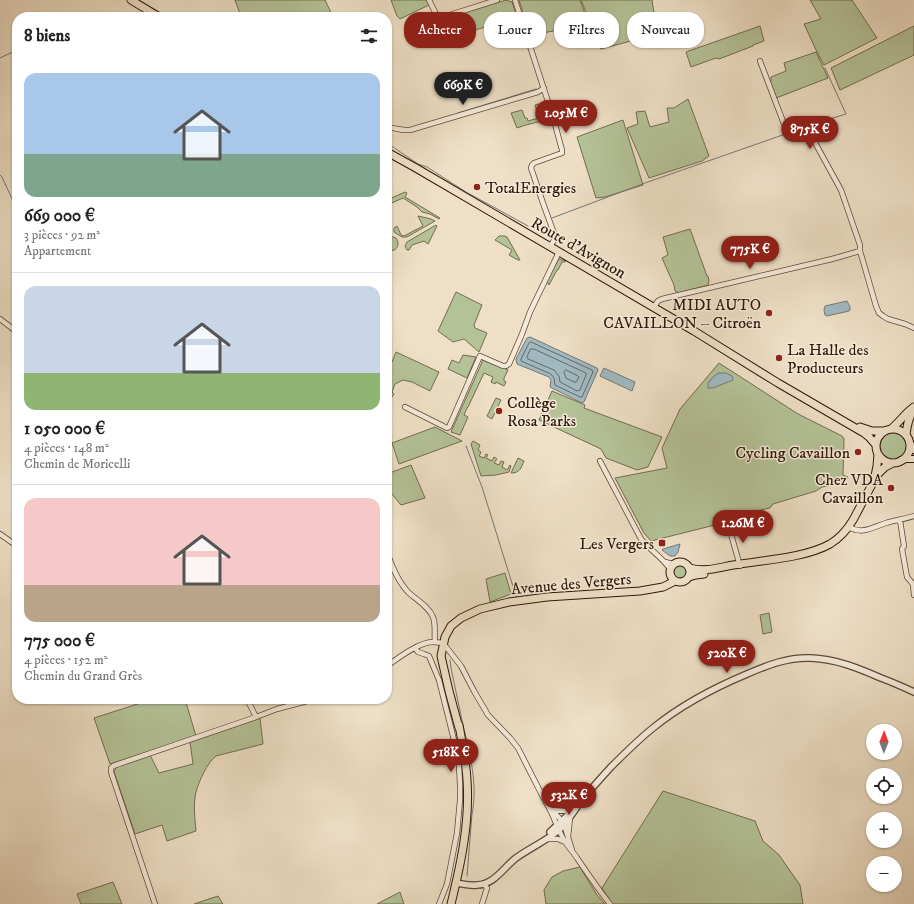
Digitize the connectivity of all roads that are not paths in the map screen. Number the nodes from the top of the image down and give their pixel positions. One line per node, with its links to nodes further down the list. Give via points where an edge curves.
1 (131, 0): 5 (main road)
2 (429, 0): 3 (street, via 440,18)
3 (497, 0)
4 (514, 0): 7 (street)
5 (151, 12)
6 (760, 62): 13 (street, via 784,124 809,134 841,190)
7 (544, 88): 8 (street, via 538,92 410,130); 12 (street, via 562,153 534,163 531,168 555,236)
8 (392, 128)
9 (392, 151): 11 (main road, Route d'Avignon)
10 (392, 155): 11 (main road, Route d'Avignon)
11 (416, 168): 12 (main road, Route d'Avignon)
12 (550, 247): 14 (main road, Route d'Avignon)
13 (860, 251): 15 (street, via 662,299); 18 (street, via 879,313)
14 (559, 252): 15 (main road, Route d'Avignon); 19 (street, via 508,364 503,366 480,356 449,427)
15 (654, 307): 22 (main road, Route d'Avignon)
16 (0, 319): 17 (street)
17 (12, 328)
18 (914, 328)
19 (405, 407)
20 (914, 407): 23 (main road, via 899,423)
21 (914, 410): 24 (main road, via 907,423)
22 (831, 413): 23 (main road, via 872,432); 26 (main road, via 864,433)
23 (888, 430): 24 (main road, via 901,431); 26 (main road, via 879,435)
24 (906, 435): 25 (main road)
25 (910, 444): 27 (main road); 30 (main road, via 908,453)
26 (876, 445): 28 (main road)
27 (914, 450)
28 (878, 454): 32 (main road, via 883,460); 33 (main road)
29 (914, 459): 30 (main road)
30 (902, 460): 32 (main road)
31 (600, 461): 43 (street, via 641,539)
32 (893, 463): 33 (main road, via 882,469)
33 (872, 483): 37 (main road)
34 (914, 516): 35 (street)
35 (900, 520): 37 (street, via 865,531); 47 (street, via 907,577 913,584)
36 (729, 527): 41 (street)
37 (849, 527): 41 (main road, via 831,543 802,554)
38 (0, 534): 39 (street)
39 (12, 542)
40 (392, 565): 49 (street, via 409,592 433,617)
41 (740, 565): 42 (main road, via 710,570); 44 (main road)
42 (689, 568): 43 (main road, via 678,562); 44 (main road)
43 (671, 569): 45 (main road); 46 (main road, Avenue des Vergers, via 664,582)
44 (689, 578): 45 (main road, via 684,582)
45 (675, 581): 46 (main road, Avenue des Vergers, via 663,587)
46 (649, 589): 48 (main road, Avenue des Vergers, via 532,599)
47 (914, 594)
48 (497, 605): 50 (main road, via 463,621 455,628); 50 (main road, via 480,609 461,618 451,626 445,637)
49 (434, 642): 50 (street); 51 (street)
50 (445, 645): 57 (main road, via 446,662); 57 (main road, via 441,656 444,673); 59 (street, via 461,666 488,715 518,748)
51 (414, 648): 52 (street); 72 (street, via 429,656 439,680 459,766 460,800 457,833 447,884)
52 (392, 663)
53 (914, 692): 58 (street, via 850,665 832,661 800,658 772,664 711,691 666,718 626,753)
54 (250, 704): 56 (street)
55 (296, 704): 56 (street)
56 (256, 717): 71 (street, via 111,768)
57 (460, 728): 69 (main road, via 466,765 468,808)
58 (579, 805): 60 (street); 61 (street)
59 (551, 809): 60 (street); 62 (street); 63 (street)
60 (573, 809): 62 (street)
61 (571, 816): 62 (street); 64 (street)
62 (563, 823): 63 (street); 64 (street)
63 (558, 828): 65 (street); 66 (street); 67 (street)
64 (568, 837): 68 (street)
65 (547, 839): 66 (street, via 558,839); 67 (street)
66 (566, 843): 68 (street)
67 (538, 844): 70 (street)
68 (573, 851): 75 (street)
69 (456, 883): 70 (street); 73 (main road)
70 (484, 884): 74 (street, via 487,888)
71 (156, 904)
72 (439, 904)
73 (451, 904)
74 (482, 904)
75 (610, 904)

